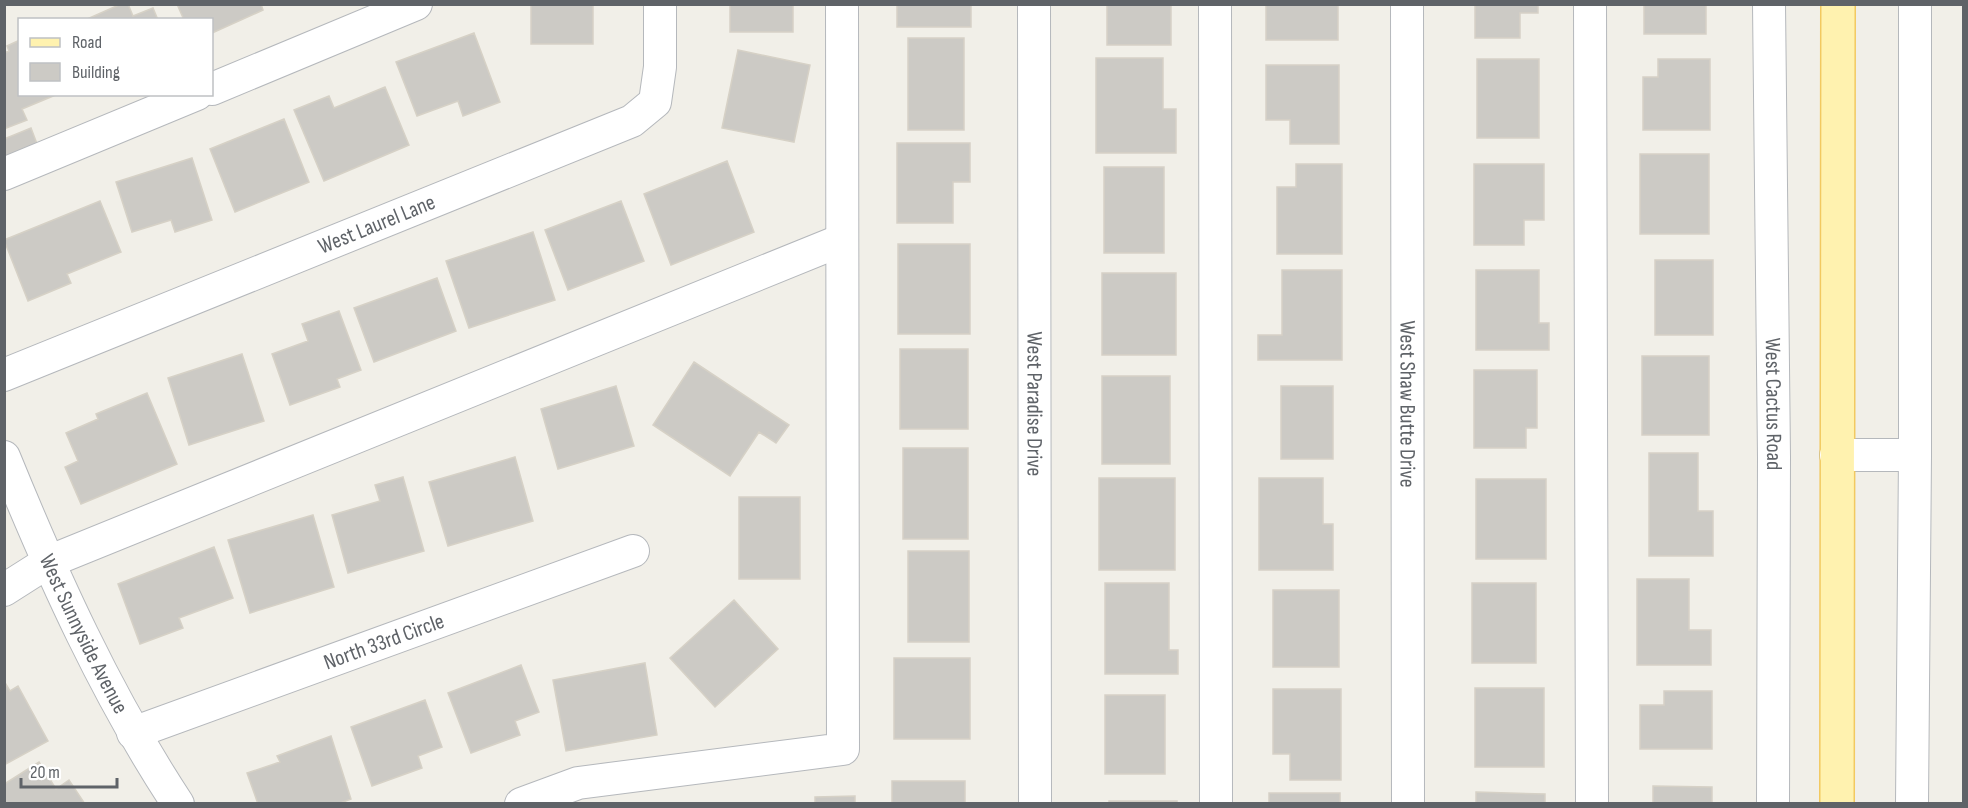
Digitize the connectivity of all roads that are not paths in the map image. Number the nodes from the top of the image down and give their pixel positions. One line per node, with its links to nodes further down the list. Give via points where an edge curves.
1 (416, 4): 11 (street)
2 (660, 4): 15 (street, West Laurel Lane, via 660,67 655,102 632,121)
3 (842, 4): 14 (street)
4 (1034, 4): 25 (street, West Paradise Drive)
5 (1215, 4): 26 (street)
6 (1407, 4): 27 (street, West Shaw Butte Drive)
7 (1590, 4): 28 (street)
8 (1769, 4): 29 (street, West Cactus Road)
9 (1838, 4): 16 (main road)
10 (1915, 4): 17 (street)
11 (213, 89)
12 (192, 96): 13 (street)
13 (4, 174)
14 (842, 240): 20 (street); 24 (street, via 843,749 578,783)
15 (4, 375)
16 (1836, 455): 17 (street); 30 (main road)
17 (1915, 456): 31 (street)
18 (4, 457): 20 (street, West Sunnyside Avenue)
19 (633, 551): 22 (street, North 33rd Circle)
20 (48, 562): 21 (street); 22 (street, West Sunnyside Avenue)
21 (4, 590)
22 (134, 733): 23 (street, West Sunnyside Avenue)
23 (178, 804)
24 (521, 804)
25 (1035, 804)
26 (1216, 804)
27 (1408, 804)
28 (1592, 804)
29 (1773, 804)
30 (1837, 804)
31 (1912, 804)

